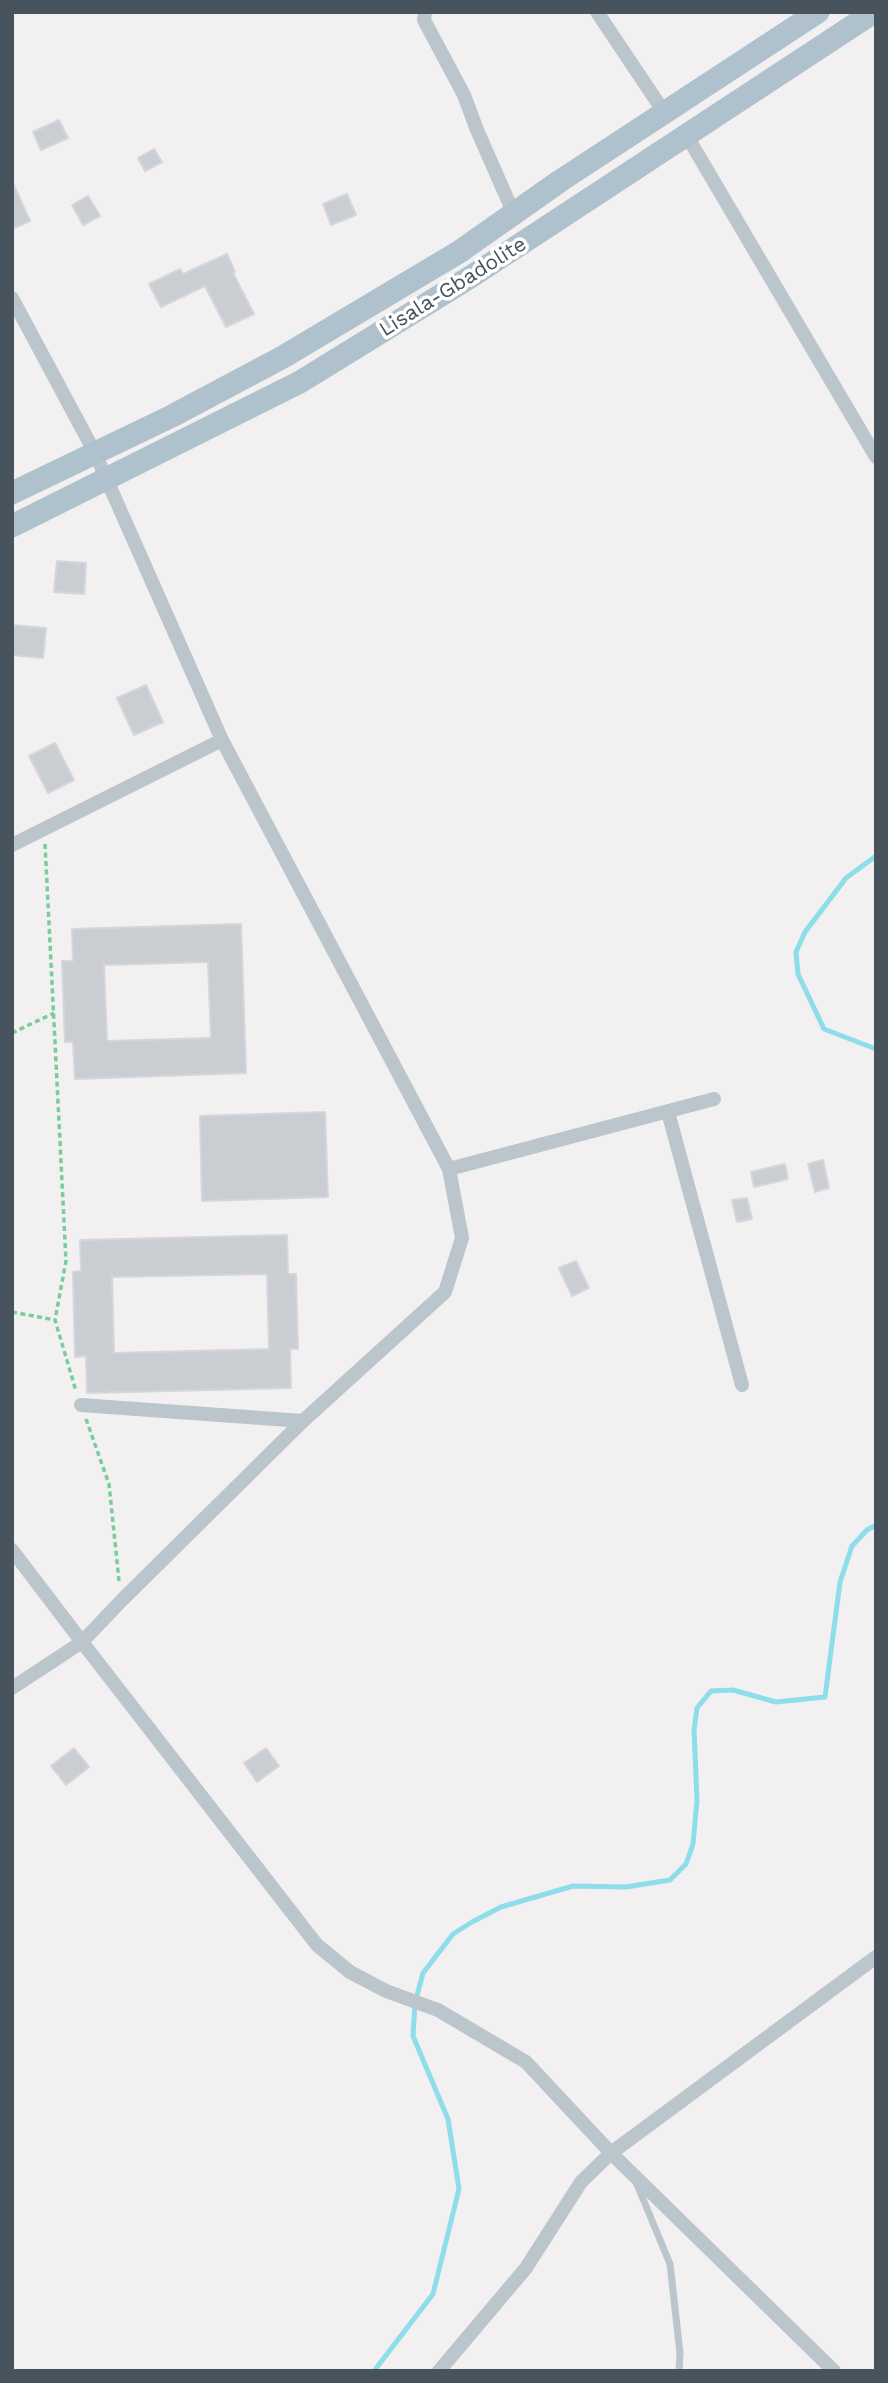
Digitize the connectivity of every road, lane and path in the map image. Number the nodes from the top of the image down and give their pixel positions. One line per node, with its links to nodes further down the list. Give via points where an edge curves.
1 (425, 12): 9 (street, via 424,20 464,95)
2 (597, 12): 5 (street)
3 (818, 12): 5 (main road, Lisala-Gbadolite)
4 (874, 12): 6 (main road, Lisala-Gbadolite)
5 (664, 112): 7 (main road, Lisala-Gbadolite)
6 (687, 136): 8 (main road, Lisala-Gbadolite); 12 (street)
7 (612, 146): 8 (main road); 9 (main road, Lisala-Gbadolite)
8 (632, 172): 13 (main road, Lisala-Gbadolite, via 300,382)
9 (514, 214): 11 (main road, Lisala-Gbadolite, via 459,253 283,357)
10 (12, 298): 11 (street)
11 (95, 453): 13 (street); 14 (main road, Lisala-Gbadolite)
12 (876, 457)
13 (107, 480): 15 (main road, Lisala-Gbadolite); 16 (street)
14 (12, 493)
15 (12, 526)
16 (222, 740): 17 (street); 23 (street)
17 (44, 829): 18 (street); 19 (path)
18 (12, 845)
19 (54, 1013): 20 (path); 25 (path, via 66,1261)
20 (12, 1033)
21 (714, 1099): 22 (street)
22 (668, 1112): 23 (street); 26 (street)
23 (449, 1169): 28 (street, via 462,1238 444,1292)
24 (12, 1311): 25 (path)
25 (55, 1321): 27 (path)
26 (742, 1385)
27 (81, 1405): 28 (street); 30 (path, via 109,1484)
28 (303, 1421): 30 (street)
29 (12, 1550): 31 (street)
30 (121, 1601): 31 (street)
31 (82, 1642): 32 (street); 34 (street, via 317,1945 350,1972 438,2010 526,2062)
32 (12, 1688)
33 (876, 1957): 34 (street)
34 (611, 2152): 35 (street); 36 (street, via 581,2182 526,2268)
35 (631, 2171): 37 (lane, via 670,2264); 38 (street)
36 (439, 2371)
37 (679, 2371)
38 (834, 2371)

